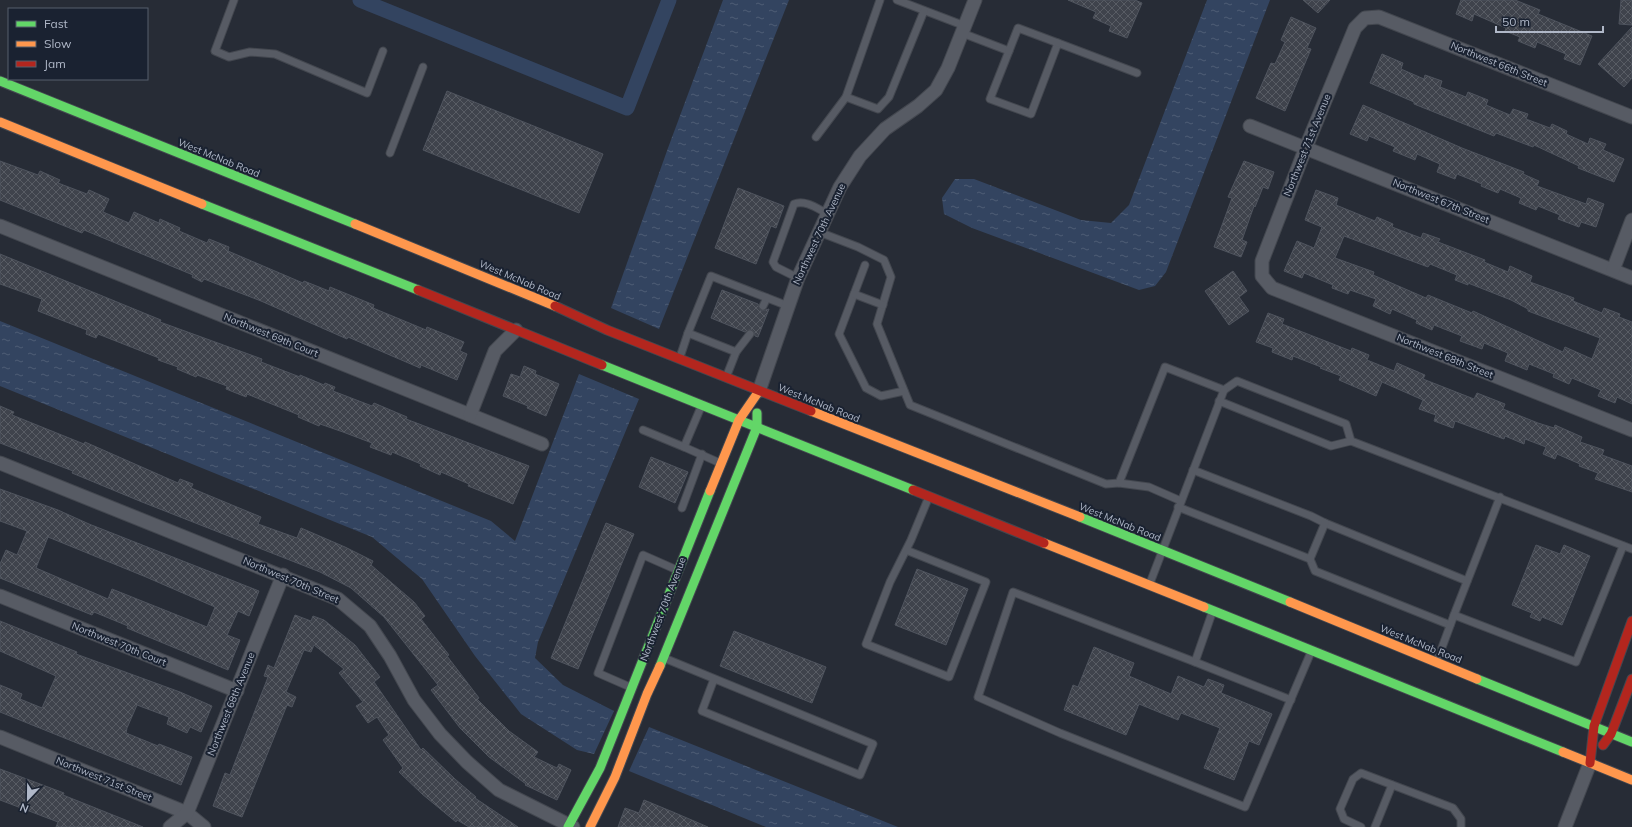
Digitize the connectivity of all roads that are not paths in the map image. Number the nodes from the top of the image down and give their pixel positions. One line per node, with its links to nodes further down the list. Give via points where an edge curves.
1 (234, 0): 9 (lane, via 215,51 228,57 250,52 275,54 367,93)
2 (880, 0): 14 (lane)
3 (897, 0): 5 (lane)
4 (975, 0): 7 (street, Northwest 70th Avenue)
5 (924, 11): 7 (lane); 14 (lane, via 889,97 878,109)
6 (1365, 18): 15 (street, Northwest 66th Street, via 1379,17); 19 (street, Northwest 71st Avenue, via 1355,28)
7 (963, 30): 10 (lane); 21 (street, Northwest 70th Avenue, via 936,90 884,129 860,156 840,187)
8 (1058, 43): 10 (lane, via 1018,28); 10 (lane, via 1031,114 990,99); 12 (lane)
9 (383, 51)
10 (1009, 51)
11 (423, 67): 20 (lane)
12 (1137, 73)
13 (0, 81): 39 (main road, West McNab Road, via 532,295 608,330)
14 (846, 97): 18 (lane)
15 (1632, 117)
16 (0, 122): 35 (main road, via 251,221)
17 (1250, 126): 19 (street, Northwest 67th Street)
18 (816, 137)
19 (1306, 147): 26 (street, Northwest 67th Street); 27 (street, Northwest 71st Avenue, via 1262,261)
20 (390, 153)
21 (828, 214): 24 (street, Northwest 70th Avenue); 28 (lane, via 810,205 799,202 794,204 773,262 776,267)
22 (1632, 220): 26 (street)
23 (0, 226): 46 (street, Northwest 69th Court)
24 (819, 232): 28 (street, Northwest 70th Avenue); 32 (lane, via 884,260 891,277)
25 (865, 265): 30 (lane)
26 (1613, 270): 29 (street, Northwest 67th Street)
27 (1262, 276): 50 (street, Northwest 68th Street, via 1272,288)
28 (798, 278): 34 (street, Northwest 70th Avenue)
29 (1632, 278)
30 (854, 294): 32 (lane); 43 (lane, via 839,334 866,388 881,396)
31 (767, 298): 33 (lane); 34 (lane); 36 (lane, via 711,276)
32 (883, 305): 43 (lane, via 877,324)
33 (763, 306)
34 (788, 306): 42 (street, Northwest 70th Avenue)
35 (516, 330): 45 (main road); 46 (street, via 495,351)
36 (688, 333): 38 (lane); 39 (lane)
37 (750, 334): 38 (lane)
38 (736, 352): 40 (lane)
39 (679, 358): 40 (main road, West McNab Road)
40 (726, 378): 42 (main road, West McNab Road)
41 (1224, 390): 44 (lane); 51 (lane, via 1237,381 1346,424); 58 (lane, via 1165,367)
42 (759, 391): 47 (main road, Northwest 70th Avenue); 48 (main road, Northwest 70th Avenue); 67 (main road, West McNab Road)
43 (904, 391): 58 (lane, via 910,405 1106,484)
44 (1219, 402): 51 (lane, via 1331,446); 57 (lane)
45 (702, 405): 47 (main road); 53 (lane)
46 (470, 415): 52 (street, Northwest 69th Court)
47 (739, 420): 48 (main road); 56 (main road, Northwest 70th Avenue)
48 (757, 427): 59 (main road); 79 (main road, Northwest 70th Avenue)
49 (643, 430): 53 (lane)
50 (1632, 430)
51 (1351, 441): 60 (lane)
52 (542, 444)
53 (684, 447): 54 (lane)
54 (702, 454): 56 (lane); 62 (lane)
55 (0, 463): 70 (street, Northwest 70th Street)
56 (722, 464): 69 (main road, Northwest 70th Avenue)
57 (1193, 470): 61 (lane); 63 (lane)
58 (1119, 483): 61 (lane, via 1149,487)
59 (929, 497): 66 (lane); 72 (main road)
60 (1500, 497): 64 (lane); 71 (lane)
61 (1180, 504): 67 (lane); 68 (lane)
62 (682, 508)
63 (1325, 523): 68 (lane); 71 (lane)
64 (1623, 546): 65 (lane); 75 (lane, via 1576,662)
65 (1632, 549)
66 (906, 550): 66 (lane, via 890,582 866,644 949,678 986,582)
67 (1162, 550): 72 (lane); 81 (main road, West McNab Road)
68 (1310, 559): 77 (lane, via 1315,571)
69 (677, 570): 84 (main road, Northwest 70th Avenue); 84 (lane, via 643,554 603,658 598,673)
70 (283, 575): 85 (street, Northwest 68th Avenue); 96 (street, Northwest 70th Street, via 338,599 370,626 414,700 440,734 499,790)
71 (1467, 581): 75 (lane)
72 (1149, 585): 74 (main road)
73 (0, 596): 85 (street, Northwest 70th Court)
74 (1213, 611): 78 (main road); 80 (lane)
75 (1454, 615): 77 (lane)
76 (1632, 621): 88 (main road)
77 (1450, 625): 81 (lane)
78 (1312, 650): 87 (lane); 92 (main road)
79 (664, 658): 82 (lane); 86 (main road, Northwest 70th Avenue)
80 (1194, 662): 87 (lane); 87 (lane, via 1013,592 978,697 1060,733 1245,806)
81 (1436, 663): 88 (main road, West McNab Road)
82 (714, 679): 82 (lane, via 873,744 860,775 702,711)
83 (1632, 679): 89 (main road)
84 (632, 688): 86 (lane); 96 (main road, Northwest 70th Avenue, via 600,768)
85 (237, 691): 95 (street, Northwest 68th Avenue)
86 (647, 694): 99 (main road, Northwest 70th Avenue, via 615,777)
87 (1291, 700)
88 (1594, 726): 89 (main road, West McNab Road); 92 (main road)
89 (1611, 734): 91 (main road, West McNab Road); 92 (main road)
90 (0, 737): 95 (street, Northwest 71st Street)
91 (1632, 742)
92 (1590, 763): 93 (main road); 103 (street)
93 (1632, 780)
94 (1392, 785): 100 (lane, via 1361,773 1353,779 1340,809 1344,819); 101 (lane); 102 (lane, via 1454,808 1461,819)
95 (187, 813): 97 (street, Northwest 68th Avenue); 98 (street, Northwest 71st Street)
96 (570, 826)
97 (170, 827)
98 (204, 827)
99 (590, 827)
100 (1361, 827)
101 (1375, 827)
102 (1460, 827)
103 (1565, 827)

